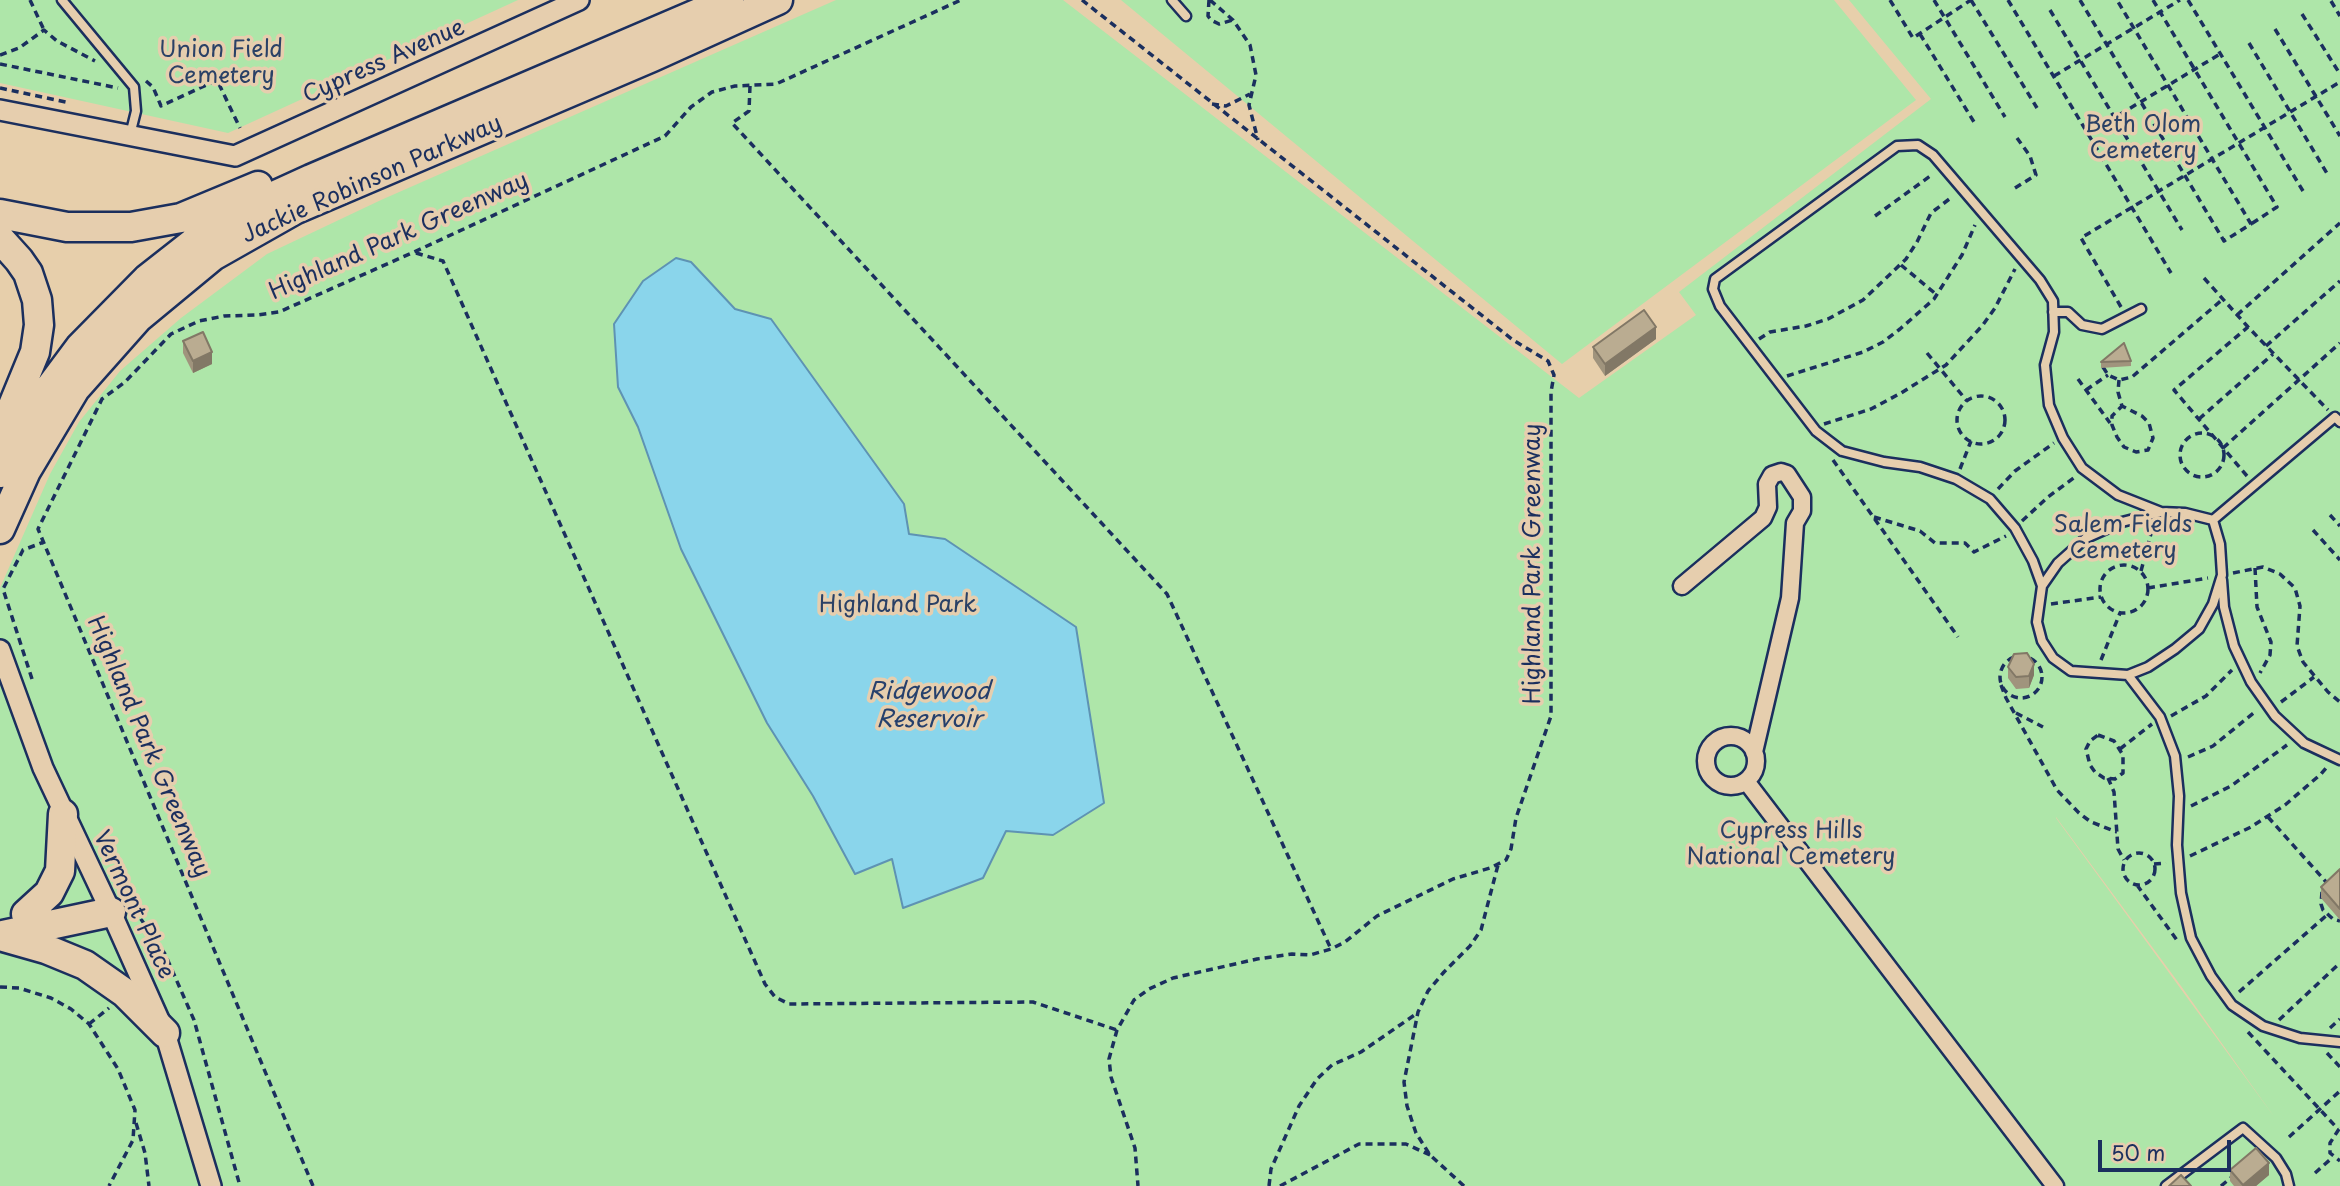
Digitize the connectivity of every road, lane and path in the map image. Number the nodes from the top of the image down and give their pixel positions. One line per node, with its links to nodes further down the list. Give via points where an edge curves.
1 (30, 0): 29 (path)
2 (62, 0): 38 (lane)
3 (579, 0): 59 (street, Cypress Avenue, via 235,156)
4 (729, 0): 61 (highway, Jackie Robinson Parkway)
5 (778, 0): 126 (highway, Jackie Robinson Parkway, via 315,200 213,256 138,318 75,389 31,462)
6 (961, 0): 43 (path, Highland Park Greenway, via 794,76)
7 (1082, 0): 48 (path, Highland Park Greenway)
8 (1172, 0): 23 (lane)
9 (1210, 0): 26 (path); 26 (path, via 1210,20 1219,24)
10 (1890, 0): 30 (path, via 1913,38)
11 (1934, 0): 25 (path)
12 (1971, 0): 25 (path); 49 (path)
13 (2008, 0): 40 (path)
14 (2080, 0): 32 (path)
15 (2117, 0): 27 (path)
16 (2153, 0): 21 (path)
17 (2180, 0): 21 (path)
18 (2188, 0): 33 (path)
19 (2331, 1): 24 (path)
20 (2050, 10): 35 (path)
21 (2160, 12): 27 (path); 37 (path)
22 (2302, 14): 39 (path)
23 (1186, 16)
24 (2340, 16)
25 (1945, 17): 30 (path); 52 (path)
26 (1233, 20): 45 (path, via 1250,46 1255,65)
27 (2133, 28): 32 (path); 42 (path)
28 (2276, 29): 46 (path)
29 (44, 30): 34 (path); 38 (path, via 81,55)
30 (1920, 34): 54 (path)
31 (2249, 43): 51 (path)
32 (2106, 44): 35 (path); 47 (path)
33 (2220, 54): 37 (path); 55 (path)
34 (0, 55)
35 (2080, 60): 40 (path); 53 (path)
36 (0, 64): 44 (path)
37 (2194, 69): 42 (path); 63 (path)
38 (121, 72): 44 (lane); 56 (path, via 136,72 153,87 161,106 218,80)
39 (2340, 74)
40 (2054, 76): 72 (path)
41 (2340, 82): 46 (path)
42 (2168, 85): 47 (path); 64 (path)
43 (750, 86): 80 (path, Highland Park Greenway, via 712,92 665,136); 175 (path, via 749,111 732,123 1167,594)
44 (134, 91): 59 (lane, via 136,111)
45 (1252, 93): 48 (path, via 1226,106); 62 (path, via 1250,116)
46 (2316, 96): 51 (path); 58 (path)
47 (2141, 102): 53 (path); 66 (path)
48 (1211, 104): 62 (path, Highland Park Greenway)
49 (2037, 108)
50 (0, 110): 59 (street, Cypress Avenue)
51 (2290, 111): 55 (path); 67 (path)
52 (2006, 117)
53 (2115, 118): 57 (path); 70 (path)
54 (1974, 122)
55 (2264, 127): 63 (path); 71 (path)
56 (240, 128)
57 (2089, 133)
58 (2340, 135)
59 (129, 136)
60 (2017, 138): 68 (path, via 2036,175)
61 (404, 139): 74 (highway, via 297,170 167,222 88,228); 118 (highway, Jackie Robinson Parkway, via 254,205 198,239 156,272 101,323 60,372)
62 (1258, 141): 169 (path, Highland Park Greenway, via 1513,340 1548,361 1554,375 1551,716 1516,818 1511,849)
63 (2238, 143): 64 (path); 77 (path, via 2277,207)
64 (2212, 159): 66 (path); 77 (path)
65 (1943, 167): 69 (lane); 75 (path); 101 (lane, via 1918,145 1897,146 1715,279 1713,289 1720,306)
66 (2185, 175): 70 (path); 77 (path, via 2224,241)
67 (2328, 175)
68 (2015, 188)
69 (1962, 190): 73 (lane); 82 (path, via 1931,213)
70 (2158, 191): 72 (path); 78 (path)
71 (2303, 191)
72 (2133, 206): 83 (path); 91 (path, via 2081,238)
73 (1980, 211): 81 (lane); 86 (path, via 1962,255)
74 (0, 214)
75 (1875, 216)
76 (2340, 223): 90 (path)
77 (2251, 224)
78 (2182, 230)
79 (0, 239): 112 (highway, via 28,274 39,325 35,352)
80 (414, 252): 130 (path, Highland Park Greenway, via 279,312 199,321 171,334 125,382 102,398 38,529); 183 (path, via 443,261 775,997 789,1004 1033,1002)
81 (2021, 258): 89 (lane, via 2053,301); 99 (path, via 1982,326)
82 (1901, 265): 86 (path); 93 (path, via 1850,309)
83 (2171, 273)
84 (2204, 278): 87 (path)
85 (2340, 281): 95 (path)
86 (1937, 295): 101 (path, via 1873,347)
87 (2223, 299): 90 (path); 103 (path, via 2143,369)
88 (2141, 309): 91 (lane)
89 (2053, 312): 91 (lane, via 2068,312 2082,325 2102,329); 114 (lane, via 2054,332 2045,365 2049,405)
90 (2237, 315): 92 (path)
91 (2128, 317)
92 (2248, 327): 95 (path); 108 (path, via 2174,390)
93 (1761, 338)
94 (2340, 343): 104 (path)
95 (2266, 346): 97 (path)
96 (1927, 353): 99 (path)
97 (2273, 354): 104 (path); 108 (path)
98 (2103, 367): 100 (path)
99 (1940, 368): 106 (path); 111 (path, via 1871,409)
100 (2108, 376): 103 (path); 105 (path)
101 (1775, 379): 111 (lane)
102 (2078, 379): 105 (path)
103 (2119, 380): 107 (path)
104 (2298, 381): 109 (path); 116 (path)
105 (2087, 390): 110 (path)
106 (1966, 401): 115 (path, via 1959,408 1957,423); 115 (path, via 1988,397 2004,414 1997,437 1983,443)
107 (2122, 406): 110 (path, via 2112,416); 110 (path, via 2149,424 2150,448 2136,452 2124,447)
108 (2199, 419): 113 (path)
109 (2337, 419): 120 (lane)
110 (2112, 425)
111 (1812, 426): 119 (lane, via 1842,451); 141 (path)
112 (0, 437)
113 (2214, 437): 116 (path); 116 (path, via 2200,434 2183,445 2181,458 2187,471 2200,477 2214,474 2223,462)
114 (2063, 438): 117 (lane); 121 (path, via 2015,471)
115 (1971, 441): 119 (path)
116 (2223, 447): 120 (path)
117 (2086, 471): 122 (lane, via 2118,495); 128 (path, via 2048,497)
118 (0, 473)
119 (1956, 479): 121 (lane)
120 (2256, 485): 125 (lane)
121 (1990, 499): 128 (lane)
122 (2159, 513): 125 (lane); 133 (path); 136 (lane, via 2086,538 2057,563)
123 (2330, 515): 127 (path)
124 (1873, 517): 128 (path, via 1920,531 1935,543 1965,543 1973,552)
125 (2213, 520): 134 (lane)
126 (1, 525)
127 (2340, 526)
128 (2015, 528): 136 (lane)
129 (2313, 530): 131 (path)
130 (44, 542): 149 (path, via 23,550 4,589); 201 (path, Highland Park Greenway)
131 (2340, 560)
132 (2255, 568): 134 (path); 146 (path, via 2280,574 2295,589 2300,606 2297,646); 147 (path, via 2257,607 2271,642 2262,671)
133 (2141, 571): 137 (path); 138 (path, via 2127,565 2110,568 2101,581)
134 (2222, 575): 137 (path); 143 (lane, via 2224,607); 145 (lane, via 2199,629 2148,667)
135 (1682, 586): 158 (street, via 1763,518 1768,507 1767,484 1772,475 1787,474 1802,497 1802,511 1795,523 1790,598)
136 (2042, 586): 139 (lane)
137 (2148, 588): 140 (path, via 2141,606)
138 (2101, 597): 139 (path); 140 (path, via 2105,605)
139 (2039, 606): 144 (lane, via 2042,641 2053,658 2071,671)
140 (2120, 613): 144 (path)
141 (1958, 637)
142 (0, 650): 164 (street, Vermont Place)
143 (2240, 659): 147 (lane); 154 (path, via 2206,696)
144 (2096, 674): 145 (lane)
145 (2127, 675): 154 (lane)
146 (2314, 677): 151 (path); 152 (path)
147 (2251, 682): 150 (lane)
148 (2001, 685): 148 (path, via 2007,694 2028,697 2042,683 2041,669 2025,656 2011,658 2001,668); 153 (path)
149 (35, 687)
150 (2264, 701): 152 (lane); 160 (path, via 2213,746)
151 (2340, 702)
152 (2271, 710): 156 (lane)
153 (2014, 712): 155 (path); 166 (path, via 2057,790 2091,822)
154 (2161, 720): 157 (path); 160 (lane)
155 (2043, 727)
156 (2296, 735): 159 (lane); 163 (path, via 2239,782)
157 (2120, 748): 161 (path, via 2123,773); 161 (path, via 2098,735 2086,748 2095,772)
158 (1754, 752): 162 (street, via 1755,768); 162 (street, via 1743,739 1727,736 1712,743 1705,758 1709,775 1722,785)
159 (2336, 758): 165 (path)
160 (2175, 759): 163 (lane)
161 (2108, 778): 166 (path, via 2114,792)
162 (1746, 781): 206 (street)
163 (2179, 810): 167 (lane)
164 (63, 814): 170 (street, Vermont Place); 172 (highway, via 60,871 49,893)
165 (2267, 817): 167 (path, via 2230,839); 171 (path, via 2329,882 2320,897)
166 (2117, 832): 168 (path)
167 (2178, 860): 178 (lane, via 2191,938)
168 (2125, 862): 168 (path, via 2123,872 2132,884 2142,885 2151,879 2154,864 2148,856 2133,855)
169 (1498, 864): 175 (path, via 1453,879 1377,916); 180 (path, via 1481,930 1428,991)
170 (115, 904): 172 (highway); 174 (highway); 184 (street, Vermont Place); 200 (path, via 165,954 194,1020)
171 (2327, 915): 173 (path); 178 (path)
172 (13, 916)
173 (2340, 921)
174 (0, 936): 184 (highway, via 85,965 125,993)
175 (1331, 949): 183 (path, via 1257,959 1173,978 1134,1000)
176 (2340, 963): 182 (path)
177 (0, 987): 181 (path, via 51,998)
178 (2229, 1001): 182 (lane)
179 (110, 1007): 181 (path)
180 (1418, 1012): 191 (path, via 1404,1082 1416,1133); 203 (path, via 1317,1079 1276,1156)
181 (89, 1024): 188 (path, via 118,1069 135,1110)
182 (2269, 1028): 185 (lane, via 2300,1038)
183 (1116, 1030): 202 (path, via 1109,1059 1111,1077 1136,1148)
184 (164, 1033): 199 (street, Vermont Place)
185 (2340, 1042)
186 (2340, 1091): 187 (path)
187 (2319, 1110): 189 (path); 190 (path)
188 (134, 1119): 197 (path, via 133,1140); 198 (path)
189 (2339, 1129): 192 (path, via 2330,1143)
190 (2289, 1137)
191 (1430, 1155): 204 (path, via 1406,1144 1359,1144); 205 (path)
192 (2333, 1157): 193 (path); 195 (path)
193 (2340, 1161)
194 (2237, 1171): 196 (path)
195 (2315, 1173)
196 (2225, 1185)
197 (108, 1186)
198 (149, 1186)
199 (211, 1186)
200 (240, 1186)
201 (313, 1186)
202 (1138, 1186)
203 (1269, 1186)
204 (1280, 1186)
205 (1464, 1186)
206 (2055, 1186)
207 (2166, 1186): 208 (lane, via 2243,1128 2276,1158)
208 (2289, 1186)

